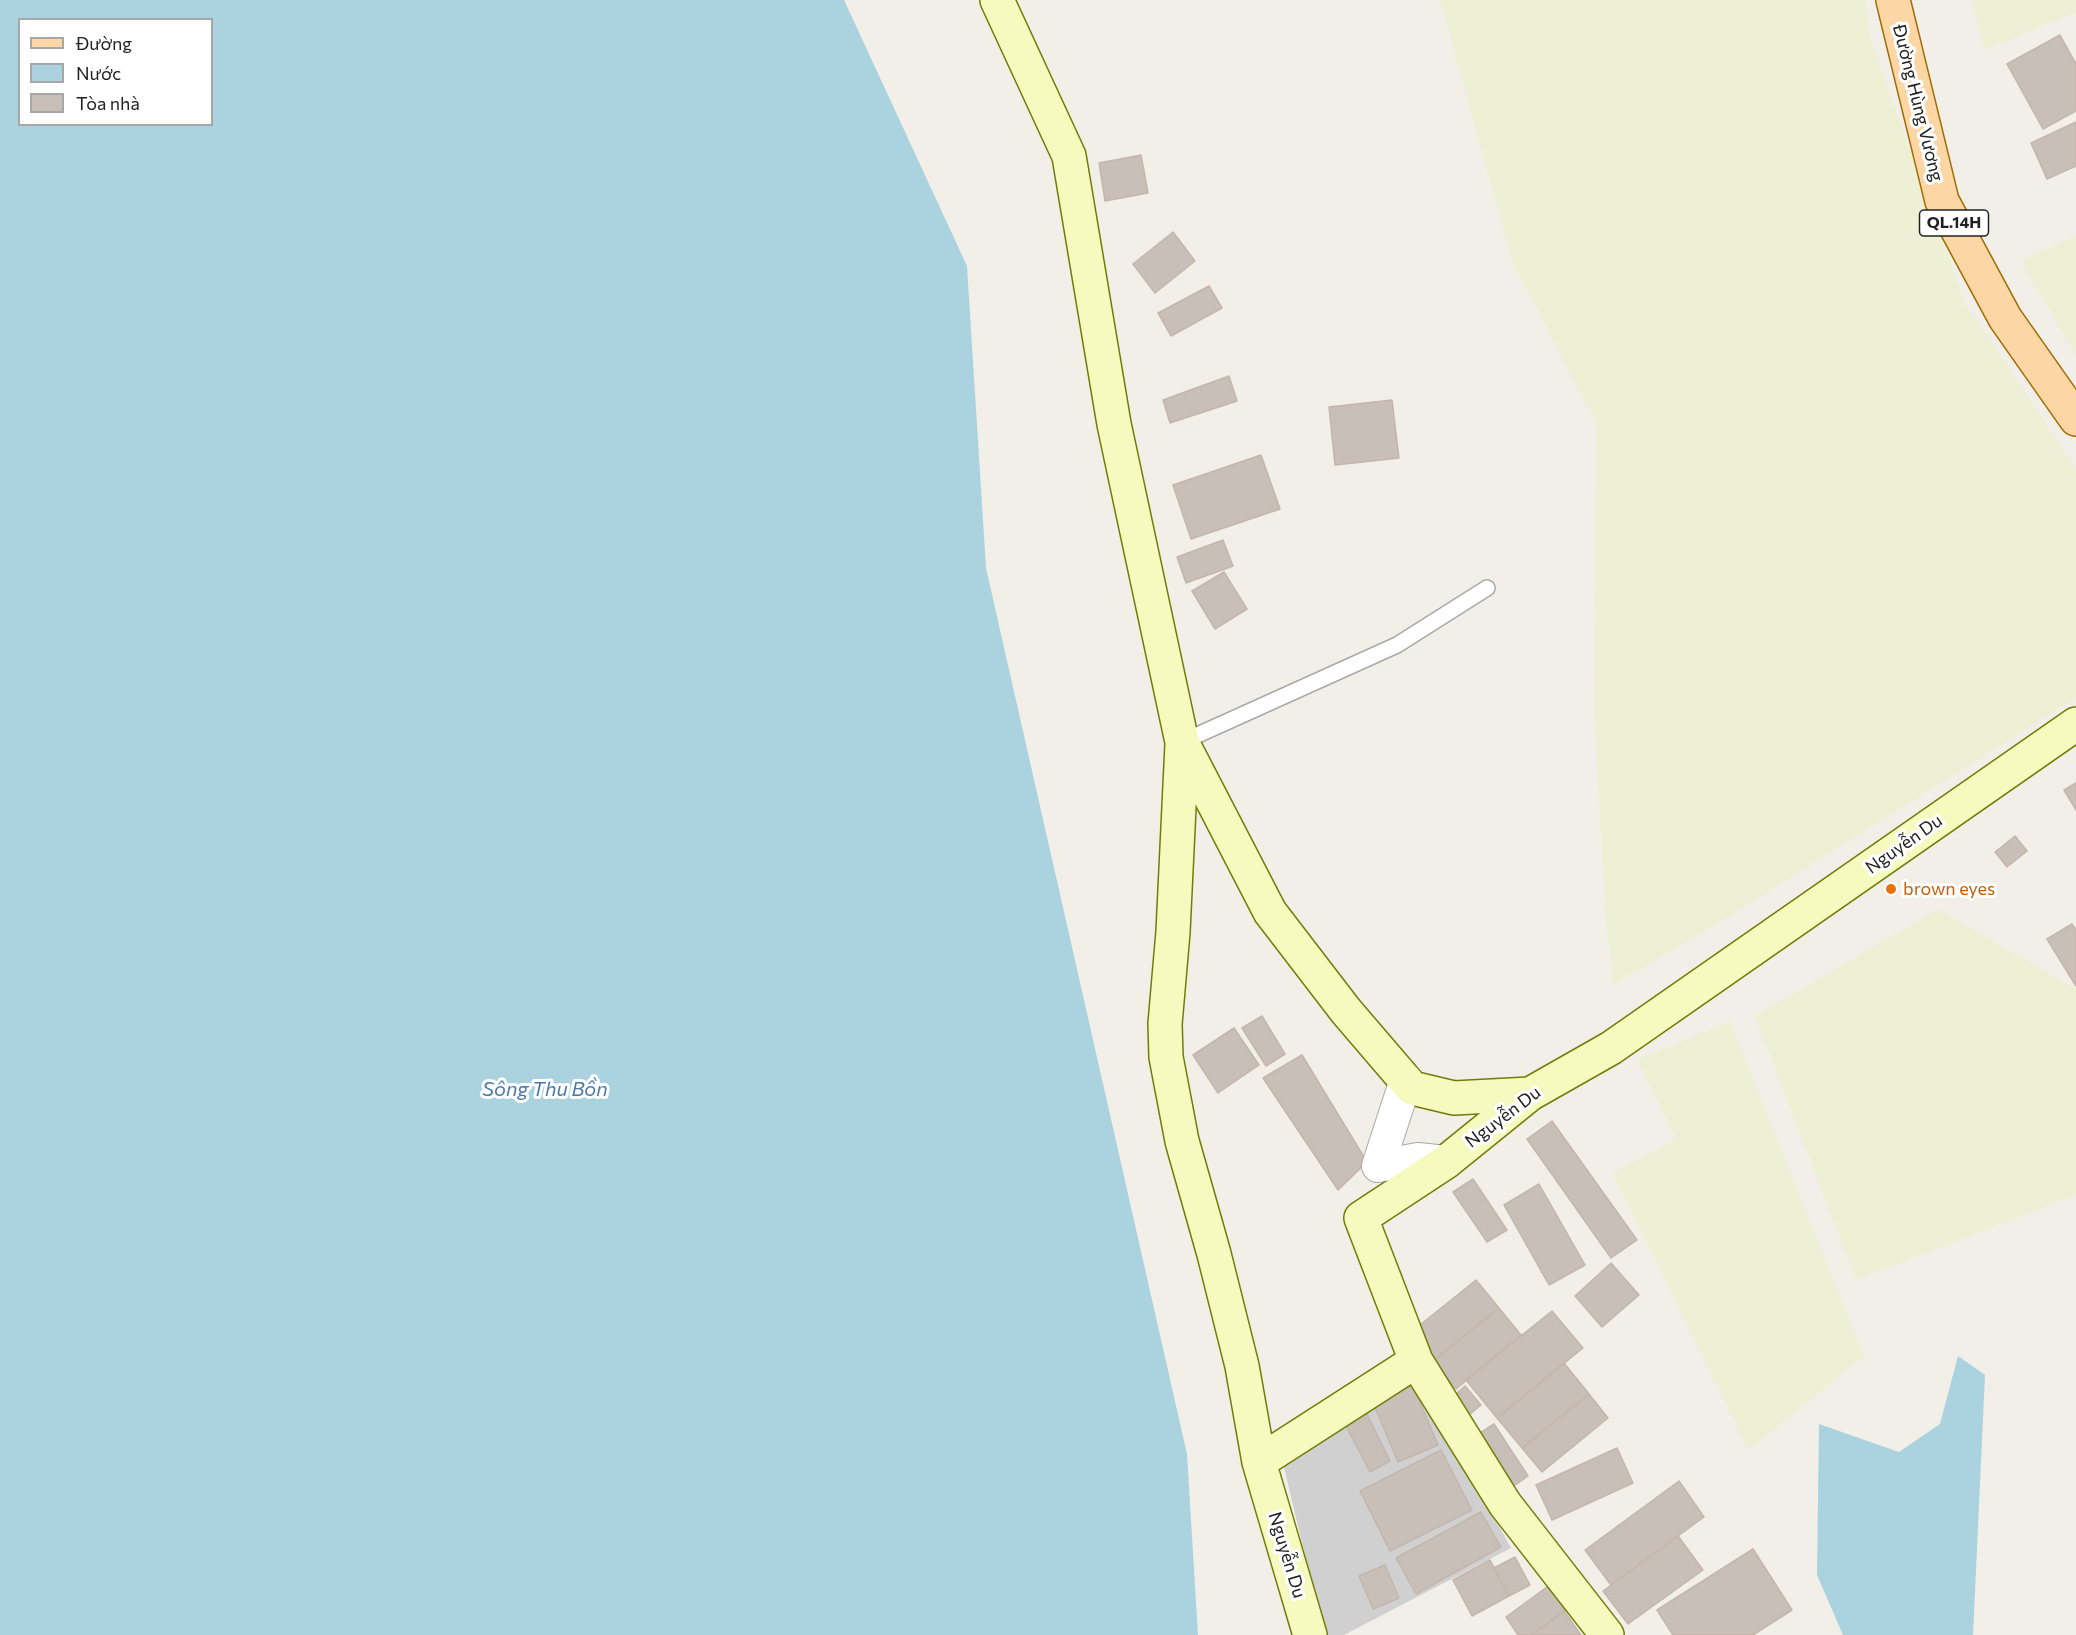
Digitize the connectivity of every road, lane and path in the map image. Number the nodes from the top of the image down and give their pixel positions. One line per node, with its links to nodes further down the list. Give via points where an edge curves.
1 (997, 0): 6 (street, via 1069,156 1114,424)
2 (1893, 0): 3 (main road, Đường Hùng Vương / QL.14H, via 1942,201 2005,318)
3 (2076, 419)
4 (1487, 588): 6 (lane, via 1397,645)
5 (2076, 724): 8 (street, Nguyễn Du, via 1611,1048)
6 (1182, 742): 7 (street, via 1270,912 1346,1011); 11 (street, Nguyễn Du, via 1166,1057 1182,1141 1242,1366)
7 (1406, 1080): 8 (street, via 1412,1088 1454,1098); 9 (street, via 1378,1166 1418,1159)
8 (1530, 1094): 9 (street, Nguyễn Du)
9 (1446, 1161): 10 (street, Nguyễn Du, via 1361,1218)
10 (1416, 1361): 11 (street); 13 (street, via 1505,1504)
11 (1259, 1462): 12 (street, Nguyễn Du)
12 (1310, 1635)
13 (1607, 1635)

